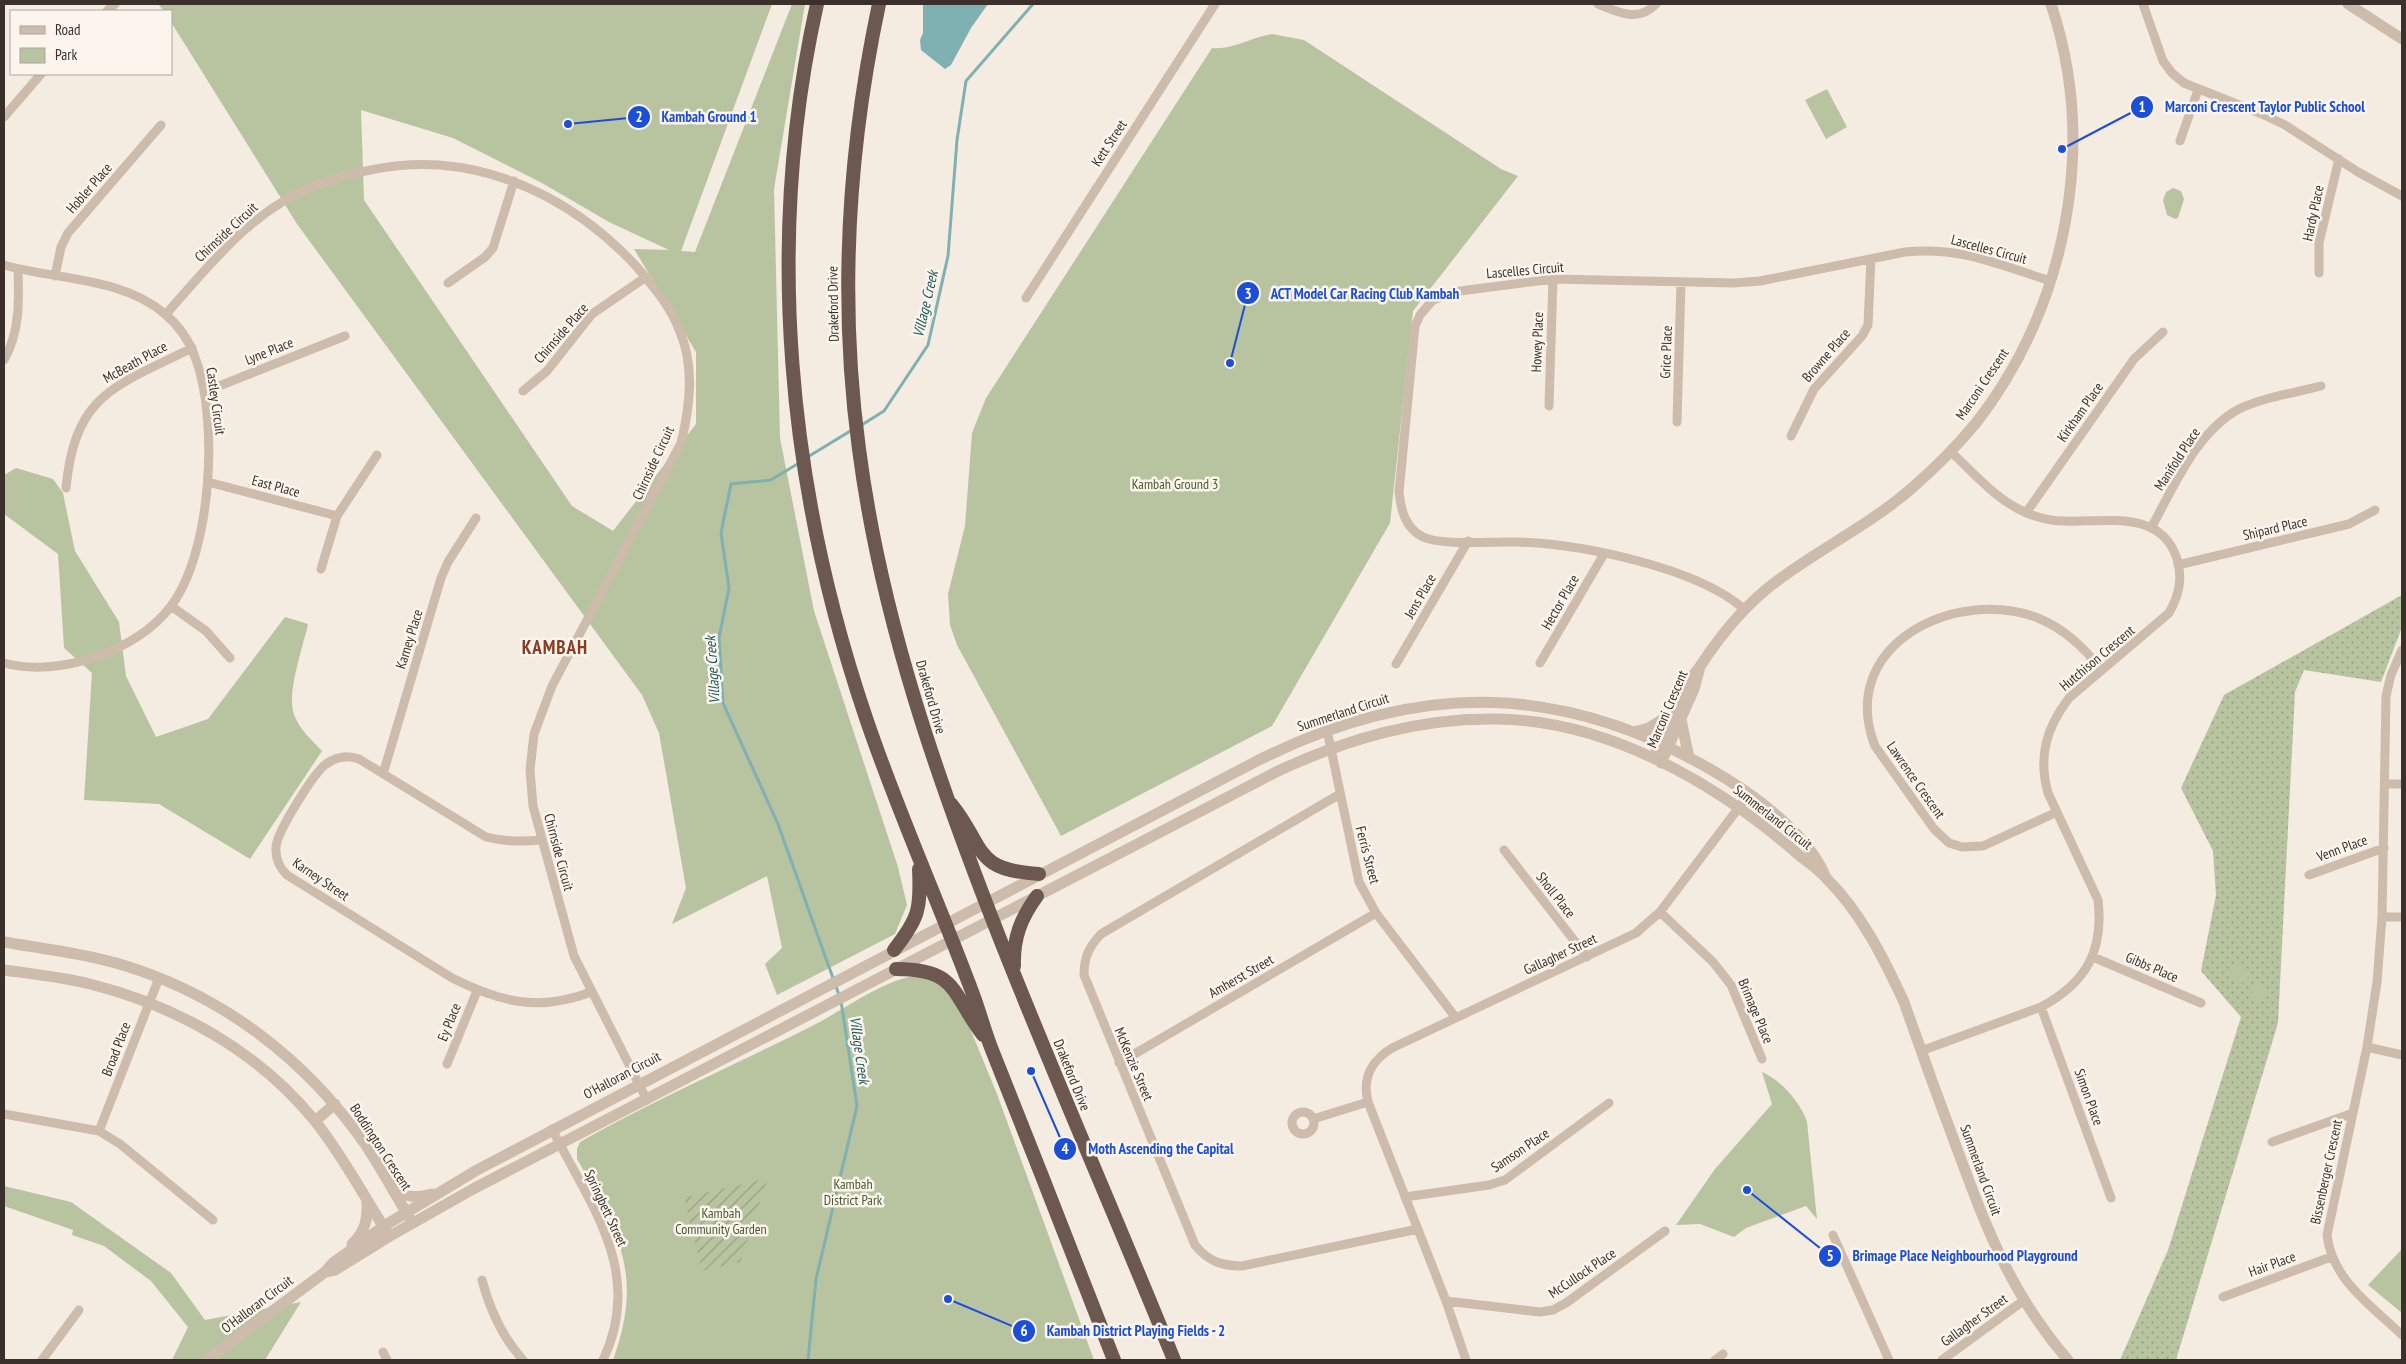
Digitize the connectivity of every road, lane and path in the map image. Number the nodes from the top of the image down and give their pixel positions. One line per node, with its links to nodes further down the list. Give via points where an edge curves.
1 (817, 4): 79 (highway, via 799,103 790,199 790,342 799,438 808,494 848,661)
2 (879, 4): 73 (highway, Drakeford Drive, via 860,110 851,197 849,274 853,393 870,524 917,711)
3 (1215, 4): 28 (street, Kett Street)
4 (1598, 4): 5 (street, via 1634,15 1650,10)
5 (1656, 4)
6 (2051, 4): 25 (street, Marconi Crescent, via 2063,51 2073,149 2067,213)
7 (2143, 4): 11 (street, via 2162,61 2184,83)
8 (2348, 4): 9 (street)
9 (2402, 39)
10 (40, 75): 12 (street)
11 (2198, 90): 14 (street); 15 (street, via 2285,125)
12 (4, 117)
13 (161, 126): 22 (street, Hobler Place, via 68,233 61,247)
14 (2180, 141)
15 (2339, 159): 17 (street); 21 (street, Hardy Place, via 2319,243)
16 (514, 181): 23 (street, Chirnside Circuit, via 577,214 623,252); 27 (street, via 493,248); 29 (street, Chirnside Circuit, via 470,169 406,165 372,168 315,186 274,207 252,224)
17 (2402, 196)
18 (1871, 259): 25 (street, Lascelles Circuit, via 1929,250 1952,251); 26 (street, Lascelles Circuit, via 1760,281); 39 (street, Browne Place, via 1868,325 1862,336 1814,389)
19 (4, 265): 20 (street, Castley Circuit)
20 (18, 269): 22 (street, Castley Circuit); 33 (street, via 16,328)
21 (2320, 273)
22 (55, 276): 29 (street, Castley Circuit, via 132,293)
23 (646, 277): 35 (street, Chirnside Place, via 592,314 547,371); 76 (street, Chirnside Circuit, via 671,311 684,343 689,379 688,418 670,467 541,709 530,770 533,806)
24 (1553, 279): 26 (street, Lascelles Circuit); 37 (street, Howey Place); 49 (street, Lascelles Circuit, via 1442,294 1423,310 1415,326 1400,507 1409,525 1425,538)
25 (2051, 281): 40 (street, Marconi Crescent, via 2013,368 1976,423)
26 (1682, 282): 38 (street, Grice Place)
27 (448, 283)
28 (1026, 298)
29 (166, 314): 32 (street, Castley Circuit)
30 (2162, 332): 45 (street, Kirkham Place, via 2134,359)
31 (345, 336): 36 (street, Lyne Place)
32 (192, 348): 36 (street, Castley Circuit); 43 (street, McBeath Place, via 123,382 96,403 82,425 69,458)
33 (4, 360)
34 (2320, 386): 48 (street, Manifold Place, via 2256,402 2222,421 2194,453)
35 (522, 391)
36 (204, 392): 42 (street, Castley Circuit, via 209,448)
37 (1549, 406)
38 (1677, 422)
39 (1791, 436)
40 (1950, 452): 45 (street, Hutchison Crescent, via 1992,491); 54 (street, Marconi Crescent, via 1882,512 1778,580)
41 (377, 455): 46 (street)
42 (208, 482): 46 (street, East Place); 53 (street, Castley Circuit, via 200,532 190,565)
43 (66, 488)
44 (2374, 510): 51 (street, Shipard Place, via 2349,524)
45 (2026, 513): 48 (street, Hutchison Crescent, via 2064,521 2128,520)
46 (337, 516): 52 (street)
47 (476, 518): 68 (street, Karney Place, via 441,578)
48 (2151, 528): 51 (street, Hutchison Crescent, via 2169,542)
49 (1468, 541): 50 (street, Lascelles Circuit, via 1528,543); 59 (street, Jens Place)
50 (1604, 554): 54 (street, Lascelles Circuit, via 1697,580 1723,592); 58 (street, Hector Place)
51 (2178, 565): 60 (street, Hutchison Crescent, via 2178,593 2169,613)
52 (321, 569)
53 (171, 606): 56 (street, via 206,631); 57 (street, Castley Circuit, via 153,626 134,639 91,659 41,667)
54 (1744, 609): 61 (street, Marconi Crescent, via 1685,685)
55 (2402, 650): 69 (street, Bissenberger Crescent, via 2386,696)
56 (230, 658)
57 (4, 663)
58 (1540, 663)
59 (1396, 664)
60 (2102, 670): 75 (street, Hutchison Crescent, via 2069,698 2049,731 2043,776); 75 (street, Lawrence Crescent, via 2069,636 2039,619 2005,610 1981,610 1957,613 1909,632 1888,652 1868,695 1869,731 1875,746 1934,829 1949,843 1962,847 1983,846)
61 (1677, 715): 63 (street); 64 (street, Marconi Crescent); 66 (street)
62 (1327, 730): 63 (street, Summerland Circuit, via 1404,708 1485,701 1562,709); 65 (street, Ferris Street); 80 (street, Summerland Circuit, via 1270,755)
63 (1634, 732): 64 (street, Summerland Circuit)
64 (1663, 746): 66 (street, Summerland Circuit); 67 (street, Marconi Crescent)
65 (1331, 748): 67 (street, Summerland Circuit, via 1372,734 1414,725 1498,719 1578,730 1623,745); 71 (street, Ferris Street); 83 (street, Summerland Circuit, via 1278,771)
66 (1689, 758): 72 (street, Summerland Circuit)
67 (1656, 761): 74 (street, Summerland Circuit, via 1698,780)
68 (383, 774): 76 (street, Karney Street, via 486,837 521,842); 100 (street, Karney Street, via 354,758 337,758 326,764 280,831 277,862 287,875)
69 (2385, 784): 70 (street); 77 (street, Bissenberger Crescent)
70 (2402, 784)
71 (1340, 794): 86 (street, Ferris Street, via 1356,871); 111 (street, McKenzie Street, via 1101,934 1092,944 1084,962 1084,975)
72 (1750, 794): 74 (street, Gallagher Street); 82 (street, Summerland Circuit, via 1814,853)
73 (944, 795): 80 (highway, via 966,822 977,846 988,860 1006,870); 84 (highway, Drakeford Drive)
74 (1740, 807): 82 (street, Summerland Circuit); 85 (street, Gallagher Street)
75 (2057, 812): 95 (street, Hutchison Crescent, via 2098,900 2100,918)
76 (542, 840): 101 (street, Chirnside Circuit, via 574,956)
77 (2384, 848): 81 (street, Venn Place); 87 (street, Bissenberger Crescent)
78 (1504, 850): 94 (street, Sholl Place)
79 (918, 857): 90 (highway); 93 (highway, via 918,913 913,926)
80 (1039, 874): 84 (street, Summerland Circuit)
81 (2309, 875)
82 (1826, 878): 108 (street, Summerland Circuit, via 1864,926 1888,968)
83 (1037, 896): 89 (street, Summerland Circuit); 98 (highway, via 1018,926)
84 (985, 902): 89 (highway, Drakeford Drive); 90 (street, Summerland Circuit)
85 (1660, 912): 94 (street, Gallagher Street, via 1636,933); 110 (street, Brimage Place, via 1714,962 1732,985)
86 (1376, 913): 105 (street, Ferris Street); 111 (street, Amherst Street)
87 (2382, 917): 88 (street); 107 (street, Bissenberger Crescent)
88 (2402, 917)
89 (992, 919): 91 (street, Summerland Circuit); 98 (highway, Drakeford Drive)
90 (945, 923): 91 (highway); 93 (street, O'Halloran Circuit)
91 (952, 940): 96 (street, O'Halloran Circuit); 106 (highway)
92 (4, 942): 99 (street, Boddington Crescent, via 90,957)
93 (894, 950): 113 (street, O'Halloran Circuit)
94 (1587, 957): 105 (street, Gallagher Street)
95 (2093, 957): 103 (street, Gibbs Place); 104 (street, Hutchison Crescent, via 2071,987)
96 (896, 969): 106 (highway, via 928,971 947,982); 114 (street, O'Halloran Circuit)
97 (4, 970): 102 (street, via 88,983)
98 (1015, 975): 154 (highway, Drakeford Drive)
99 (159, 978): 102 (street, Broad Place); 117 (street, Boddington Crescent, via 220,1007 254,1030 296,1064)
100 (477, 991): 101 (street, Karney Street, via 503,1000 532,1003 561,1001); 112 (street, Ey Place)
101 (591, 992): 113 (street, Chirnside Circuit)
102 (149, 1002): 121 (street, via 185,1017 239,1051 279,1083); 123 (street, Broad Place)
103 (2201, 1003)
104 (2041, 1007): 108 (street, Hutchison Crescent); 129 (street, Simon Place)
105 (1456, 1018): 115 (street, Gallagher Street, via 1381,1055 1367,1078)
106 (991, 1046): 153 (highway)
107 (2367, 1047): 109 (street); 118 (street, Bissenberger Crescent)
108 (1921, 1051): 144 (street, Summerland Circuit, via 1985,1225)
109 (2402, 1055)
110 (1762, 1059)
111 (1119, 1063): 134 (street, McKenzie Street, via 1195,1245 1215,1263 1242,1266)
112 (447, 1064)
113 (638, 1084): 114 (street, Chirnside Circuit); 122 (street, O'Halloran Circuit)
114 (647, 1100): 125 (street, O'Halloran Circuit)
115 (1368, 1102): 120 (street); 128 (street, Gallagher Street)
116 (1609, 1103): 128 (street, Samson Place, via 1505,1180)
117 (335, 1104): 121 (street); 126 (street, Boddington Crescent)
118 (2353, 1113): 124 (street); 138 (street, Bissenberger Crescent, via 2328,1219)
119 (4, 1114): 123 (street)
120 (1313, 1119)
121 (315, 1121): 130 (street)
122 (552, 1129): 125 (street, Springbett Street); 127 (street, O'Halloran Circuit)
123 (99, 1131): 132 (street, via 120,1144)
124 (2272, 1142)
125 (560, 1145): 133 (street, O'Halloran Circuit); 152 (street, Springbett Street, via 600,1222 618,1277 614,1327)
126 (379, 1167): 127 (street, via 403,1194 422,1196); 131 (street, Boddington Crescent)
127 (441, 1191): 131 (street, O'Halloran Circuit)
128 (1405, 1197): 134 (street, Gallagher Street)
129 (2111, 1198)
130 (367, 1200): 135 (street); 139 (street, via 367,1221 363,1230)
131 (406, 1213): 133 (street, Boddington Crescent); 135 (street, O'Halloran Circuit)
132 (213, 1220)
133 (412, 1223): 135 (street, O'Halloran Circuit)
134 (1418, 1229): 143 (street, Gallagher Street)
135 (387, 1231): 139 (street, O'Halloran Circuit); 140 (street, O'Halloran Circuit, via 335,1270)
136 (1665, 1231): 143 (street, McCullock Place, via 1553,1310 1533,1312)
137 (1833, 1235): 157 (street)
138 (2331, 1258): 142 (street, Hair Place); 146 (street, Bissenberger Crescent, via 2348,1283)
139 (333, 1263): 140 (street, O'Halloran Circuit)
140 (325, 1272): 148 (street, O'Halloran Circuit)
141 (482, 1280): 151 (street, via 489,1308)
142 (2224, 1297)
143 (1446, 1301): 155 (street, Gallagher Street)
144 (2023, 1301): 149 (street, Gallagher Street); 158 (street, Summerland Circuit)
145 (79, 1310): 150 (street)
146 (2402, 1335)
147 (1723, 1354): 156 (street)
148 (211, 1358)
149 (1947, 1358)
150 (42, 1360)
151 (523, 1360)
152 (603, 1360)
153 (1114, 1360)
154 (1174, 1360)
155 (1466, 1360)
156 (1715, 1360)
157 (1889, 1360)
158 (2068, 1360)

